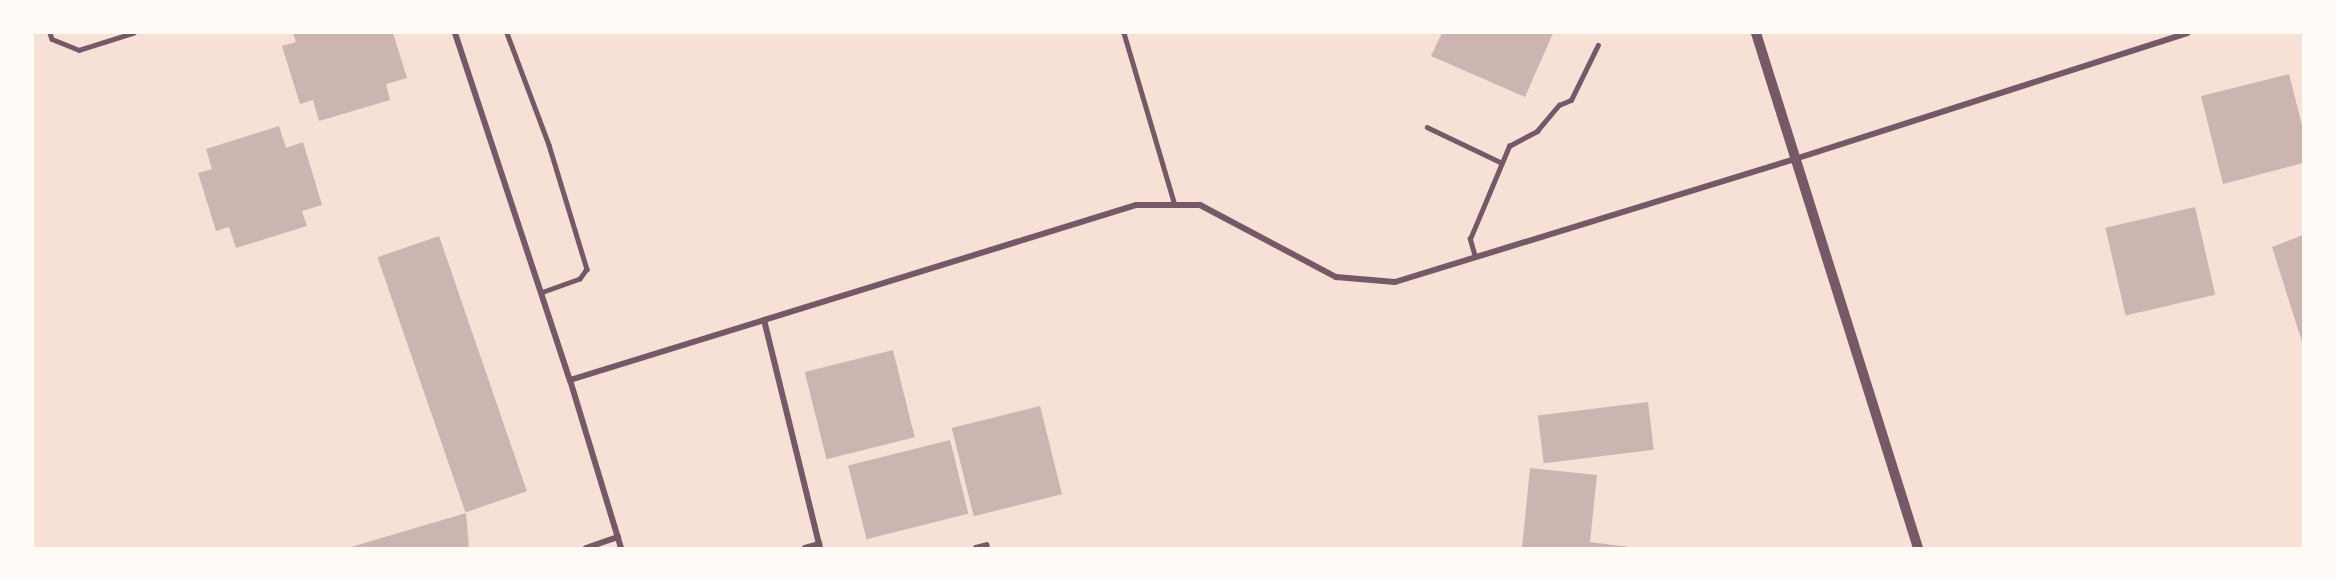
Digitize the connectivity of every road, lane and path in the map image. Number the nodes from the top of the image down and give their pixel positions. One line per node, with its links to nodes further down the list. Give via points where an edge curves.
1 (50, 33): 2 (lane, via 52,39 79,50)
2 (133, 33)
3 (455, 33): 14 (street)
4 (507, 33): 14 (lane, via 549,145 587,269 580,279)
5 (1124, 33): 12 (lane)
6 (1756, 33): 10 (street)
7 (2187, 33): 10 (street)
8 (1598, 45): 11 (lane, via 1571,100 1559,105 1537,131 1509,146)
9 (1427, 127): 11 (lane)
10 (1795, 159): 13 (street); 24 (street)
11 (1502, 163): 13 (lane, via 1470,239)
12 (1175, 205): 13 (street, via 1200,205 1336,277 1395,282); 15 (street, via 1137,205)
13 (1475, 257)
14 (541, 293): 16 (street)
15 (764, 320): 16 (street); 19 (street)
16 (570, 380): 17 (street)
17 (618, 537): 20 (street); 21 (street)
18 (987, 545): 23 (street)
19 (820, 546): 22 (street)
20 (586, 548)
21 (621, 548)
22 (806, 548)
23 (976, 548)
24 (1918, 548)

